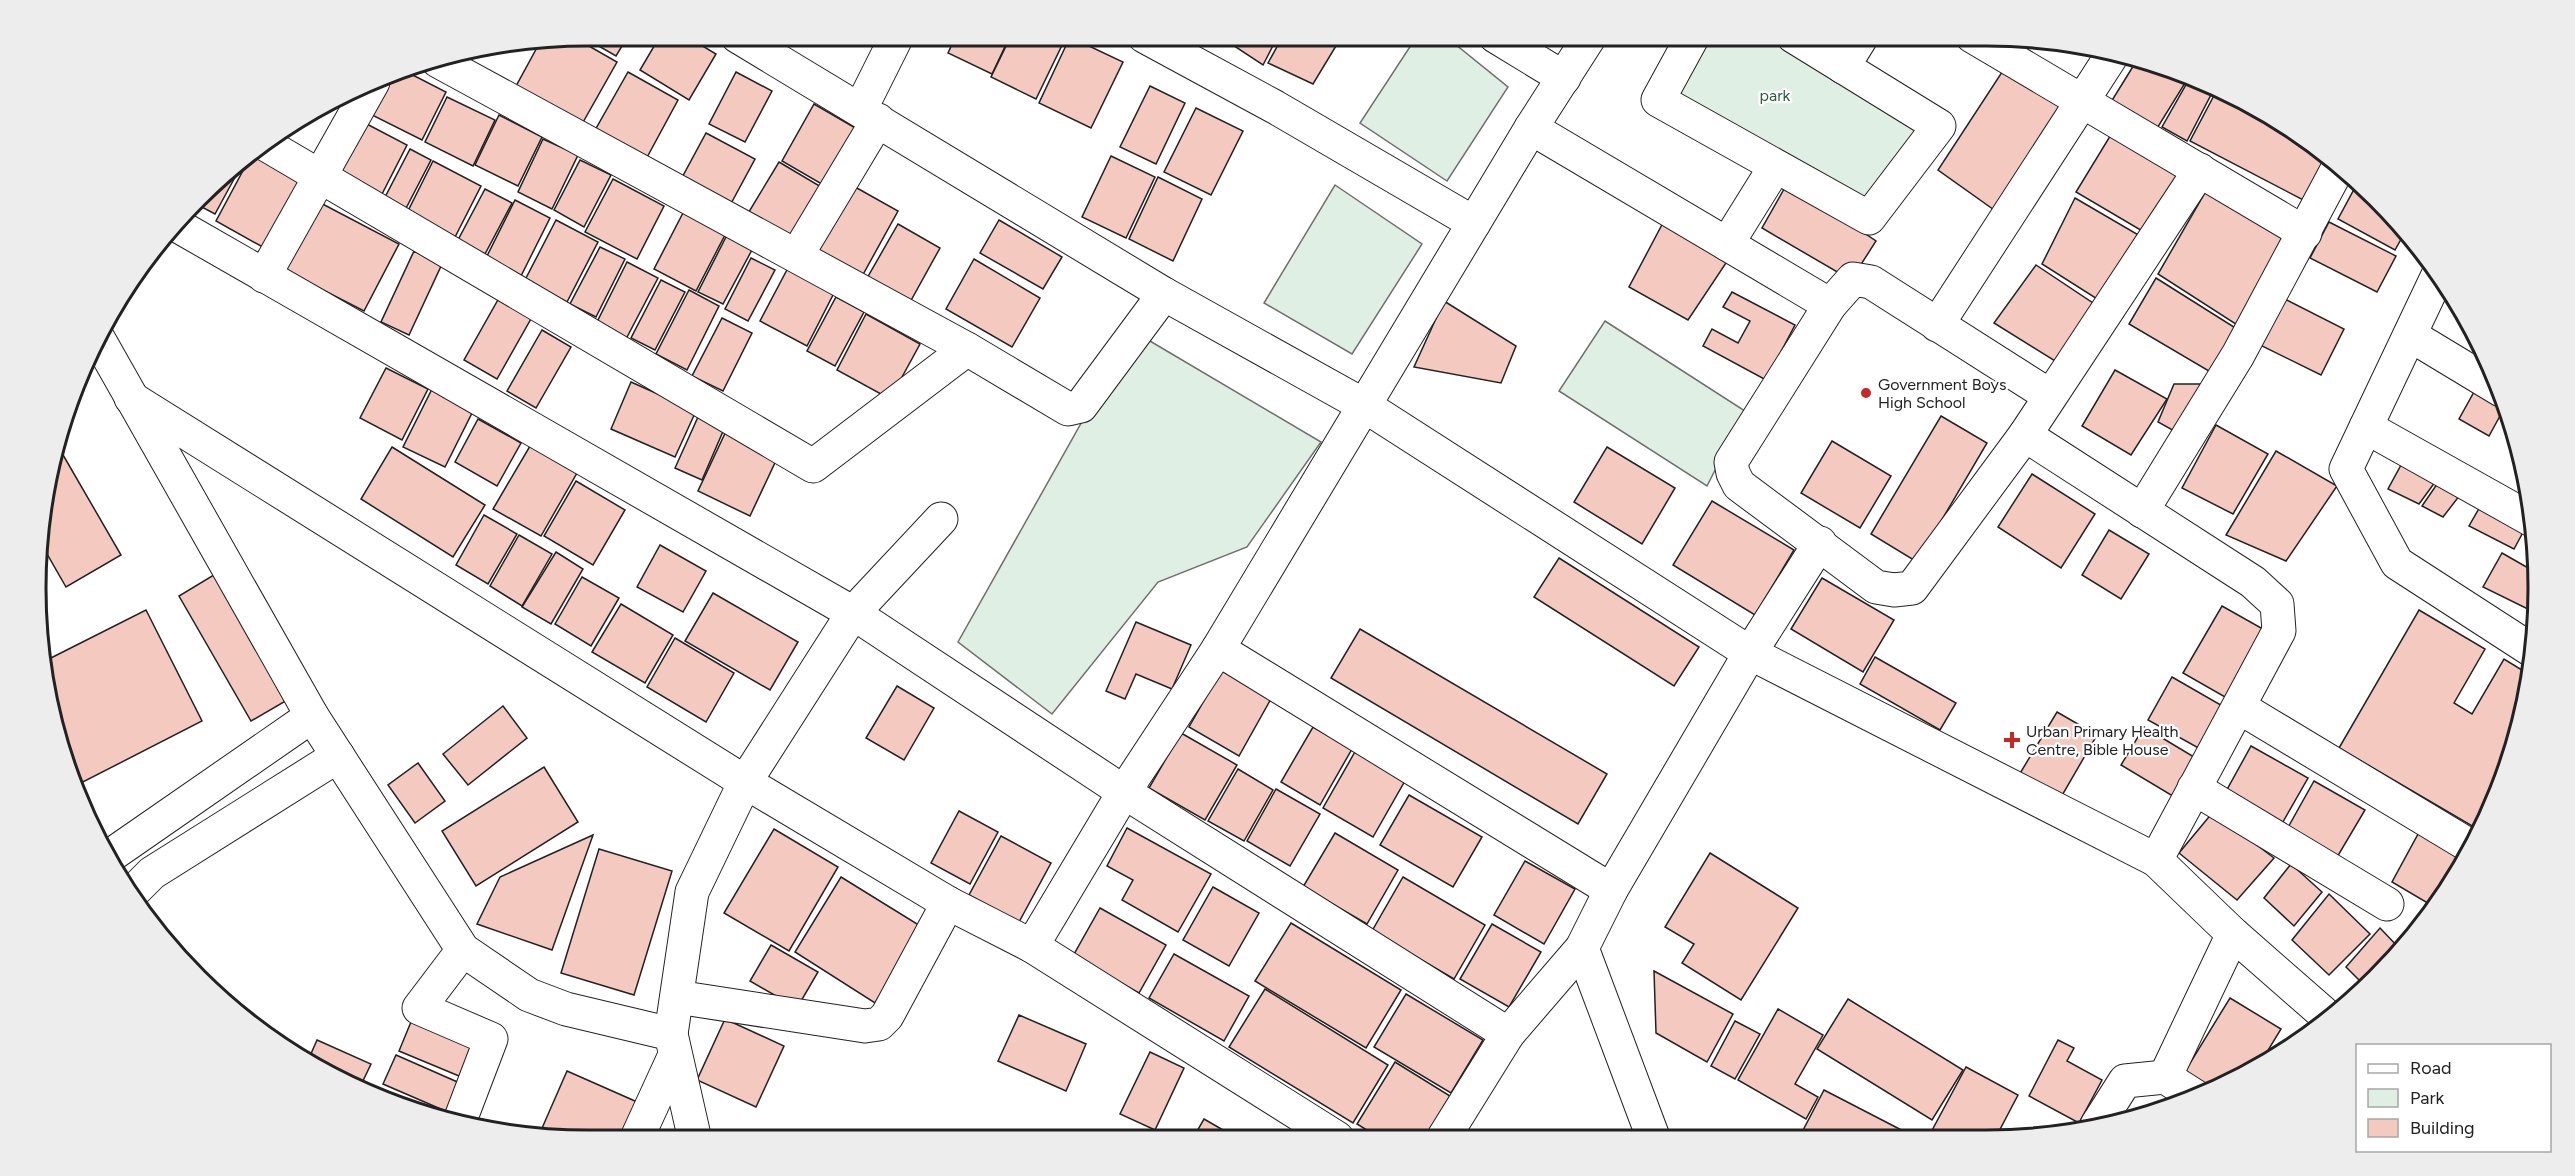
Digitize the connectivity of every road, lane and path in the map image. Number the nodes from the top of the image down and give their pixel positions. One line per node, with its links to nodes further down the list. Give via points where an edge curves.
1 (754, 46): 16 (street)
2 (893, 46): 16 (street)
3 (1162, 46): 23 (street)
4 (1511, 46): 13 (street)
5 (1584, 46): 13 (street)
6 (1688, 46): 19 (street, via 1658,100)
7 (1809, 46): 12 (street)
8 (1856, 46): 12 (street)
9 (1990, 46): 15 (street)
10 (2109, 61): 15 (street)
11 (446, 65): 27 (street)
12 (1843, 67): 19 (street, via 1939,126 1869,218)
13 (1564, 78): 17 (street)
14 (366, 95): 22 (street)
15 (2085, 101): 20 (street); 32 (street)
16 (869, 115): 27 (street); 30 (street)
17 (1531, 128): 23 (street); 26 (street)
18 (272, 148): 22 (street)
19 (1776, 167): 26 (street)
20 (2200, 170): 25 (street); 37 (street)
21 (2335, 173): 25 (street)
22 (319, 176): 28 (street); 35 (street, via 813,466)
23 (1474, 223): 39 (street)
24 (183, 229): 28 (street)
25 (2305, 233): 42 (street, via 2238,355)
26 (1727, 244): 31 (street)
27 (797, 255): 35 (street)
28 (264, 276): 46 (street)
29 (2434, 283): 33 (street)
30 (1164, 294): 35 (street, via 1081,406 1068,409); 39 (street)
31 (1830, 305): 32 (street, via 1853,279 1871,282); 45 (street, via 1731,462 1739,484)
32 (1937, 325): 37 (street)
33 (2410, 335): 36 (street); 40 (street)
34 (103, 347): 38 (street)
35 (967, 349)
36 (2487, 382)
37 (2050, 396): 41 (street)
38 (131, 398): 51 (street); 53 (street)
39 (1365, 406): 48 (street); 49 (street)
40 (2366, 427): 43 (street); 47 (street, via 2346,470 2397,563)
41 (2025, 435): 42 (street); 45 (street, via 1912,588 1876,587)
42 (2142, 511): 50 (street, via 2253,582 2277,604 2279,631)
43 (2524, 515)
44 (941, 519): 46 (street)
45 (1820, 543): 49 (street)
46 (853, 613): 53 (street); 55 (street)
47 (2525, 646)
48 (1218, 649): 55 (street); 60 (street)
49 (1750, 653): 58 (street); 60 (street)
50 (2239, 707): 54 (street); 56 (street)
51 (312, 716): 52 (street); 57 (street)
52 (338, 756): 59 (street, via 152,873); 66 (street)
53 (745, 782): 61 (street); 67 (street, via 692,892)
54 (2194, 788): 58 (street); 62 (street)
55 (1124, 792): 64 (street); 69 (street)
56 (2465, 843)
57 (115, 852)
58 (2156, 860): 63 (street)
59 (137, 888)
60 (1611, 890): 65 (street)
61 (948, 903): 64 (street); 67 (street, via 879,1024 866,1026)
62 (2387, 904)
63 (2233, 934): 68 (street); 71 (street)
64 (1032, 946): 77 (street)
65 (1582, 948): 69 (street); 79 (street)
66 (463, 950): 70 (street, via 528,995); 73 (street, via 419,1008 491,1039)
67 (677, 997): 70 (street)
68 (2323, 1013)
69 (1509, 1034): 78 (street)
70 (673, 1045): 75 (street); 76 (street)
71 (2165, 1077): 72 (street); 74 (street, via 2125,1082)
72 (2187, 1091)
73 (462, 1114)
74 (2102, 1117)
75 (640, 1130)
76 (693, 1130)
77 (1324, 1130)
78 (1448, 1130)
79 (1650, 1130)

